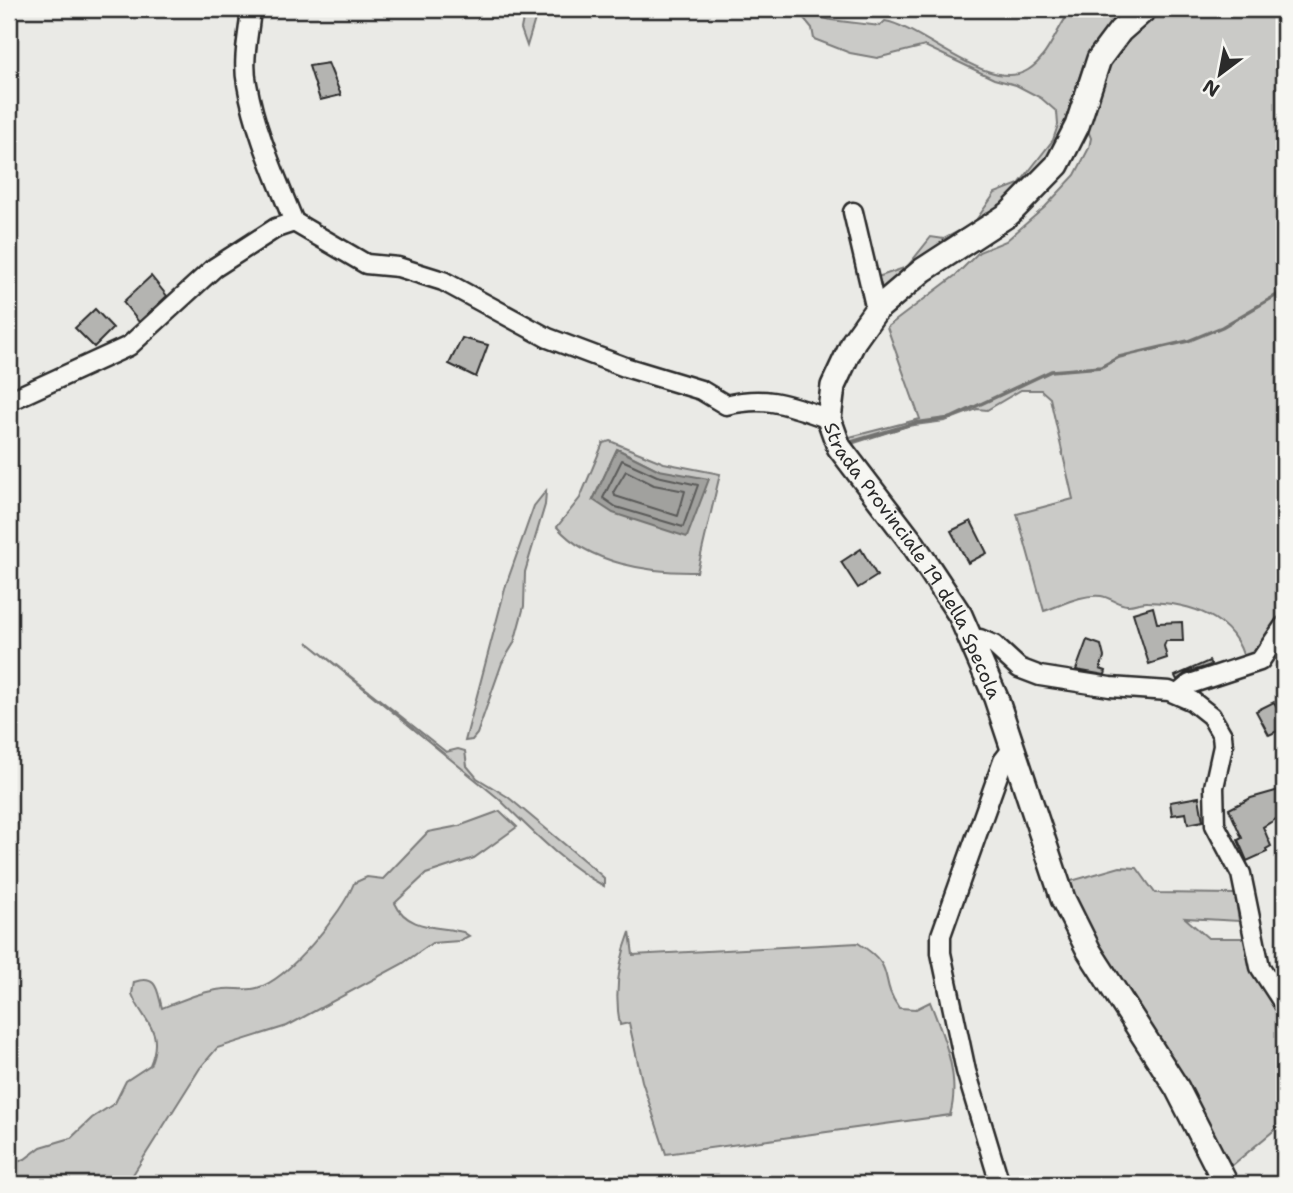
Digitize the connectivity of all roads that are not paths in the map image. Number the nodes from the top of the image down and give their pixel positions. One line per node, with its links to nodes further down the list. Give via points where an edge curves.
1 (251, 9): 4 (street, via 246,83)
2 (1144, 9): 5 (main road, Strada Provinciale 19 della Specola, via 1100,60 1077,126 1057,165 1009,214 923,270)
3 (853, 212): 5 (street)
4 (294, 222): 6 (street, via 276,228 214,268 129,346); 7 (street, via 366,264 398,267 443,281 586,354 701,390 726,405 776,400)
5 (876, 310): 7 (main road, Strada Provinciale 19 della Specola, via 854,341 833,386)
6 (9, 401)
7 (829, 419): 9 (main road, Strada Provinciale 19 della Specola, via 839,447 913,544 960,615)
8 (1284, 626): 10 (street, via 1260,660 1190,684)
9 (971, 641): 10 (street, via 980,639 994,645 1019,668 1040,676); 11 (main road, Strada Provinciale 19 della Specola)
10 (1178, 694): 12 (street, via 1211,716 1222,735 1215,825 1241,874 1260,967)
11 (1013, 748): 13 (street, via 1003,761 941,944 966,1071); 14 (main road, Strada Provinciale 19 della Specola, via 1063,900 1089,951 1177,1088)
12 (1284, 1004)
13 (1000, 1184)
14 (1226, 1184)

